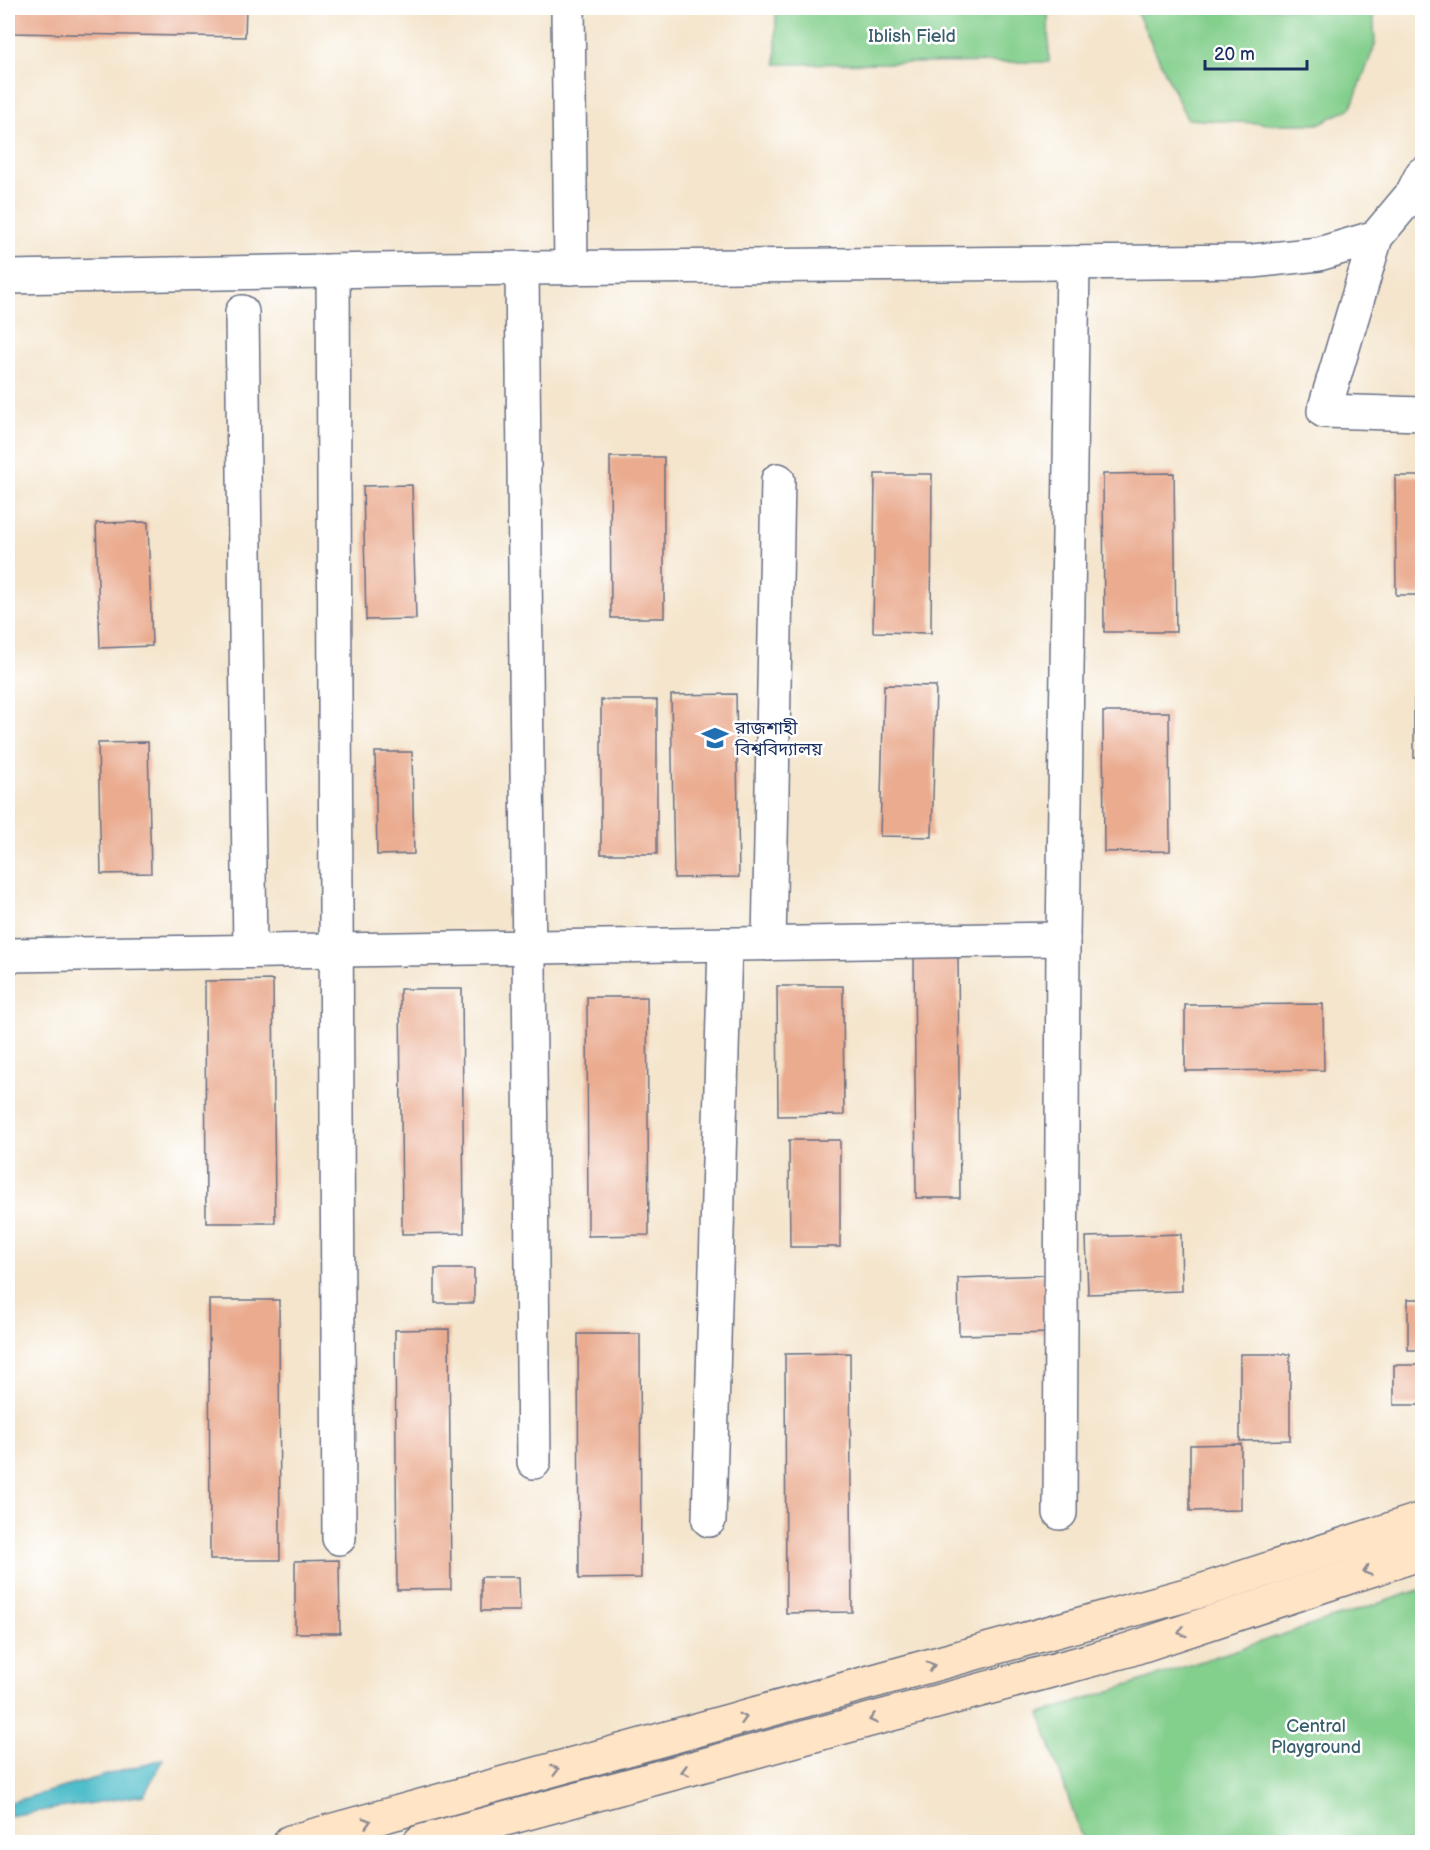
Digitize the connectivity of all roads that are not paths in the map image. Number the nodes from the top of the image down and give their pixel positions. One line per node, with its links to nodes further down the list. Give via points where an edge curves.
1 (568, 8): 6 (street)
2 (1422, 174): 3 (street, via 1412,194)
3 (1376, 237): 4 (street, via 1319,254 1253,261); 10 (street, via 1324,411)
4 (1073, 263): 6 (street); 12 (street)
5 (522, 268): 6 (street); 7 (street); 15 (street)
6 (571, 268)
7 (333, 271): 8 (street); 16 (street)
8 (8, 277)
9 (242, 312): 17 (street)
10 (1422, 414)
11 (778, 480): 14 (street)
12 (1063, 939): 14 (street); 20 (street)
13 (725, 944): 14 (street); 15 (street); 22 (street)
14 (769, 944)
15 (529, 947): 16 (street); 19 (street)
16 (336, 950): 17 (street); 23 (street)
17 (250, 951): 18 (street)
18 (8, 954)
19 (534, 1462)
20 (1060, 1513)
21 (1422, 1519): 25 (main road, one-way to 21, via 1204,1590)
22 (709, 1520)
23 (339, 1538)
24 (1422, 1553): 26 (main road, one-way to 26, via 1128,1650)
25 (290, 1842)
26 (420, 1842)

